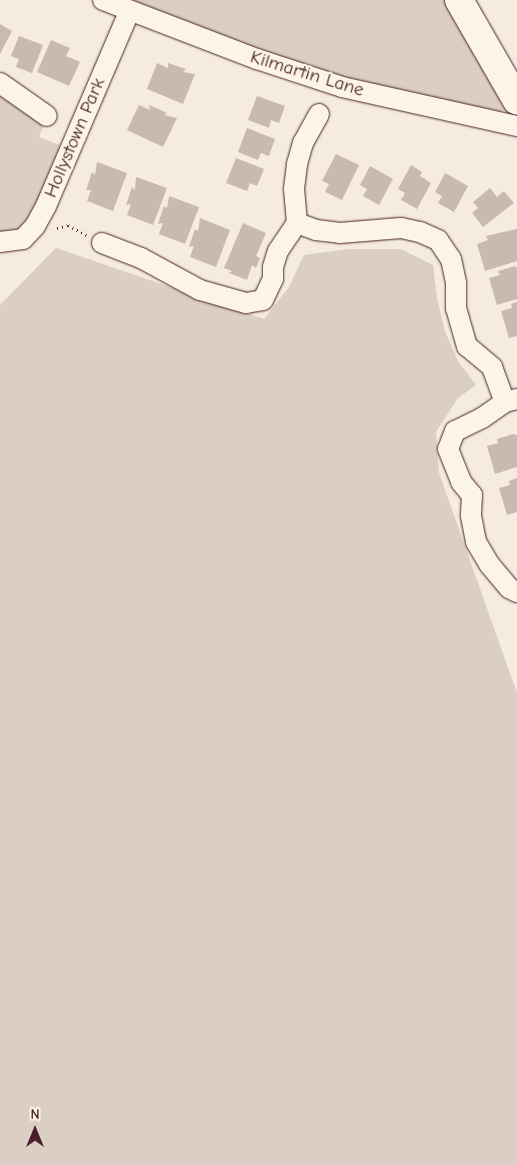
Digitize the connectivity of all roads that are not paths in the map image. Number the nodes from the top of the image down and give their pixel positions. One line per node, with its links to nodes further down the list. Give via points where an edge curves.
1 (102, 0): 3 (street, Kilmartin Lane)
2 (460, 0): 5 (street)
3 (129, 12): 8 (street, Kilmartin Lane, via 342,87); 10 (street, Hollystown Park, via 35,226 23,239)
4 (0, 83): 7 (street, Hollystown Park)
5 (517, 102)
6 (319, 114): 9 (street, via 303,143 297,164 294,189)
7 (47, 116)
8 (517, 126)
9 (297, 224): 11 (street, via 278,251 273,279 263,300 246,303 200,290 141,258); 12 (street, via 340,233 401,228 438,240 451,260 456,283 456,308 467,346 492,367)
10 (0, 242)
11 (102, 243)
12 (511, 400): 13 (street, via 455,430 448,449 461,482 472,495 471,516 476,542 489,564 509,588)
13 (517, 592)

